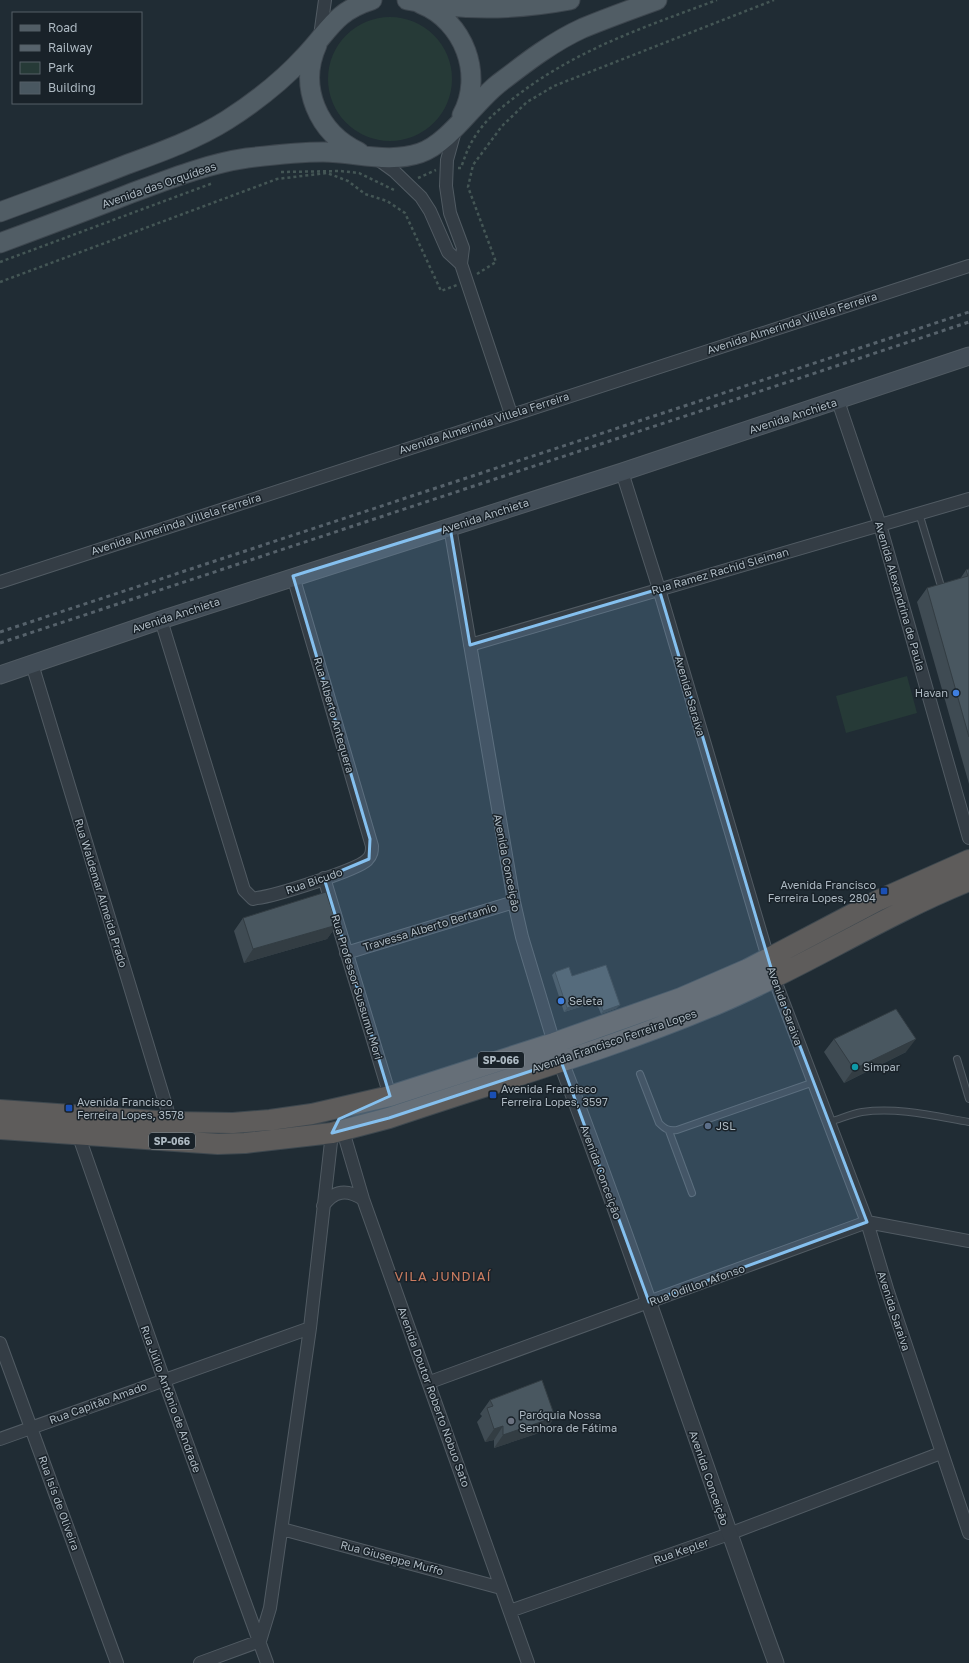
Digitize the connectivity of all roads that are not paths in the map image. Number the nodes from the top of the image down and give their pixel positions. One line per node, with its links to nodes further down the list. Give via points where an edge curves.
1 (325, 0): 6 (street)
2 (372, 0): 6 (main road, via 342,14)
3 (411, 0): 4 (main road, via 498,8); 7 (main road, via 446,20 466,50 470,62 471,86 465,110)
4 (570, 0)
5 (657, 0): 7 (main road, Avenida das Orquídeas, via 582,29 562,40 496,86)
6 (319, 40): 8 (main road, via 310,70 310,91 316,111 334,137 351,149); 9 (main road, via 260,97 208,130 155,154)
7 (458, 123): 8 (main road, Avenida das Orquídeas, via 436,145 422,153 392,159); 11 (street, via 449,150 446,186 450,213 463,248)
8 (372, 157): 10 (main road, Avenida das Orquídeas, via 323,152 300,153 212,165); 11 (street, via 409,184 430,211 448,252)
9 (0, 212)
10 (0, 243)
11 (461, 264): 15 (street)
12 (969, 266): 15 (street, Avenida Almerinda Villela Ferreira)
13 (969, 356): 14 (main road, Avenida Anchieta)
14 (838, 401): 16 (main road, Avenida Anchieta); 19 (street, Avenida Alexandrina de Paula)
15 (511, 414): 22 (street, Avenida Almerinda Villela Ferreira)
16 (622, 472): 20 (main road, Avenida Anchieta); 24 (street, Avenida Saraiva)
17 (969, 499): 18 (street, Rua Ramez Rachid Sleiman)
18 (919, 513): 19 (street, Rua Ramez Rachid Sleiman); 23 (lane)
19 (880, 525): 24 (street, Rua Ramez Rachid Sleiman); 29 (street, Avenida Alexandrina de Paula)
20 (450, 527): 21 (main road, Avenida Anchieta); 26 (street, Avenida Conceição)
21 (293, 576): 25 (main road, Avenida Anchieta); 30 (street, Rua Alberto Antequera, via 370,839)
22 (0, 582)
23 (940, 583)
24 (659, 589): 26 (street, Rua Ramez Rachid Sleiman); 36 (street, Avenida Saraiva)
25 (161, 620): 27 (main road, Avenida Anchieta); 32 (street, Rua Bicudo, via 244,890 253,899)
26 (470, 645): 34 (street, Avenida Conceição)
27 (32, 664): 28 (main road, Avenida Anchieta); 45 (street, Rua Waldemar Almeida Prado)
28 (0, 675)
29 (969, 838)
30 (371, 854): 32 (street, Rua Bicudo, via 369,859 359,865)
31 (969, 860): 36 (highway, Avenida Francisco Ferreira Lopes / SP-066, via 879,900)
32 (324, 878): 35 (street, Rua Professor Sussumu Mori)
33 (969, 881): 37 (highway, Avenida Francisco Ferreira Lopes / SP-066, via 912,906)
34 (514, 902): 35 (street, Travessa Alberto Bertamio); 38 (street, Avenida Conceição)
35 (346, 953): 42 (street, Rua Professor Sussumu Mori)
36 (768, 958): 37 (street, Avenida Saraiva); 38 (highway, Avenida Francisco Ferreira Lopes / SP-066)
37 (774, 978): 38 (highway, Avenida Francisco Ferreira Lopes / SP-066, via 669,1024); 41 (street, Avenida Saraiva)
38 (557, 1052): 42 (highway, Avenida Francisco Ferreira Lopes / SP-066); 50 (highway, Avenida Francisco Ferreira Lopes / SP-066, via 389,1118); 57 (street, Avenida Conceição)
39 (957, 1059): 43 (lane)
40 (640, 1074): 49 (lane, via 659,1123)
41 (814, 1082): 46 (street, Avenida Saraiva); 49 (lane)
42 (390, 1096): 45 (highway, Avenida Francisco Ferreira Lopes / SP-066, via 312,1114 270,1120 233,1123); 50 (highway, via 339,1119)
43 (969, 1099)
44 (0, 1110): 45 (highway, Avenida Francisco Ferreira Lopes / SP-066)
45 (171, 1122)
46 (829, 1122): 47 (lane, via 860,1112 878,1111 907,1111); 55 (street, Avenida Saraiva)
47 (969, 1122)
48 (0, 1129): 51 (highway, Avenida Francisco Ferreira Lopes / SP-066)
49 (669, 1131): 52 (lane)
50 (337, 1132): 51 (highway, Avenida Francisco Ferreira Lopes / SP-066, via 218,1144); 53 (street, Avenida Doutor Roberto Nobuo Sato); 54 (street)
51 (78, 1134): 60 (street, Rua Júlio Antônio de Andrade)
52 (692, 1193)
53 (363, 1199): 54 (street, via 353,1193 339,1192 332,1195); 61 (street, Avenida Doutor Roberto Nobuo Sato)
54 (323, 1206): 58 (street)
55 (867, 1222): 56 (street); 57 (street, Rua Odillon Afonso); 64 (street, Avenida Saraiva)
56 (969, 1241)
57 (649, 1302): 61 (street, Rua Odillon Afonso); 67 (street, Avenida Conceição)
58 (310, 1328): 60 (street, Rua Capitão Amado); 65 (street)
59 (0, 1343): 62 (street, Rua Isís de Oliveira)
60 (164, 1380): 62 (street, Rua Capitão Amado); 70 (street, Rua Júlio Antônio de Andrade)
61 (430, 1382): 68 (street, Avenida Doutor Roberto Nobuo Sato)
62 (32, 1428): 63 (street, Rua Capitão Amado); 71 (street, Rua Isís de Oliveira)
63 (0, 1439)
64 (941, 1453): 66 (street, Avenida Saraiva); 67 (street, Rua Kepler)
65 (282, 1529): 68 (street, Rua Giuseppe Muffo); 70 (street, via 270,1608)
66 (969, 1533)
67 (729, 1534): 69 (street, Rua Kepler); 75 (street, Avenida Conceição)
68 (501, 1588): 69 (street, Avenida Doutor Roberto Nobuo Sato)
69 (510, 1611): 74 (street, Avenida Doutor Roberto Nobuo Sato)
70 (260, 1641): 72 (street); 73 (street, Rua Júlio Antônio de Andrade)
71 (117, 1663)
72 (200, 1663)
73 (267, 1663)
74 (528, 1663)
75 (776, 1663)

